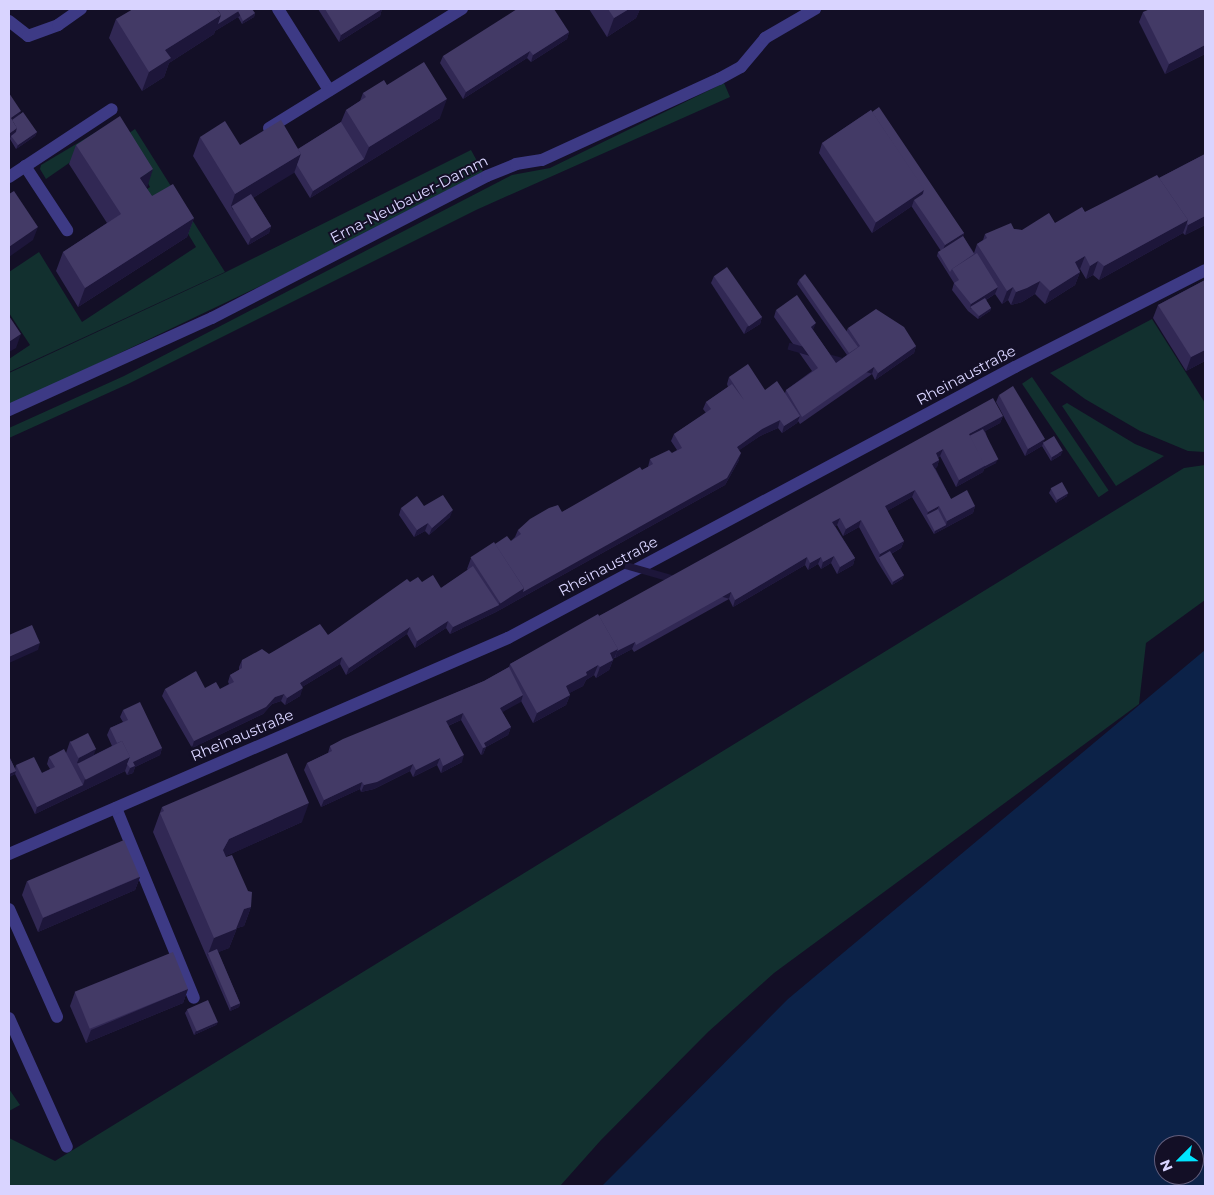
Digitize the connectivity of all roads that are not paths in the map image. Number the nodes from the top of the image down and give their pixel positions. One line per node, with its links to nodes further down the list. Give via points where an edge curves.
1 (82, 9): 5 (street, via 58,24 28,36)
2 (278, 9): 6 (street)
3 (462, 9): 6 (street)
4 (815, 9): 13 (street, Erna-Neubauer-Damm, via 765,38 741,67 719,79 542,160 516,164 487,176 212,318)
5 (9, 21)
6 (329, 90): 8 (street)
7 (112, 109): 9 (street)
8 (269, 128)
9 (25, 166): 10 (street); 11 (street)
10 (9, 177)
11 (66, 230)
12 (1205, 270): 14 (street, Rheinaustraße, via 1015,367 508,638)
13 (9, 410)
14 (116, 808): 15 (street, Rheinaustraße); 17 (street)
15 (9, 854)
16 (9, 909): 19 (street)
17 (194, 998)
18 (9, 1018): 20 (street)
19 (57, 1018)
20 (67, 1147)

